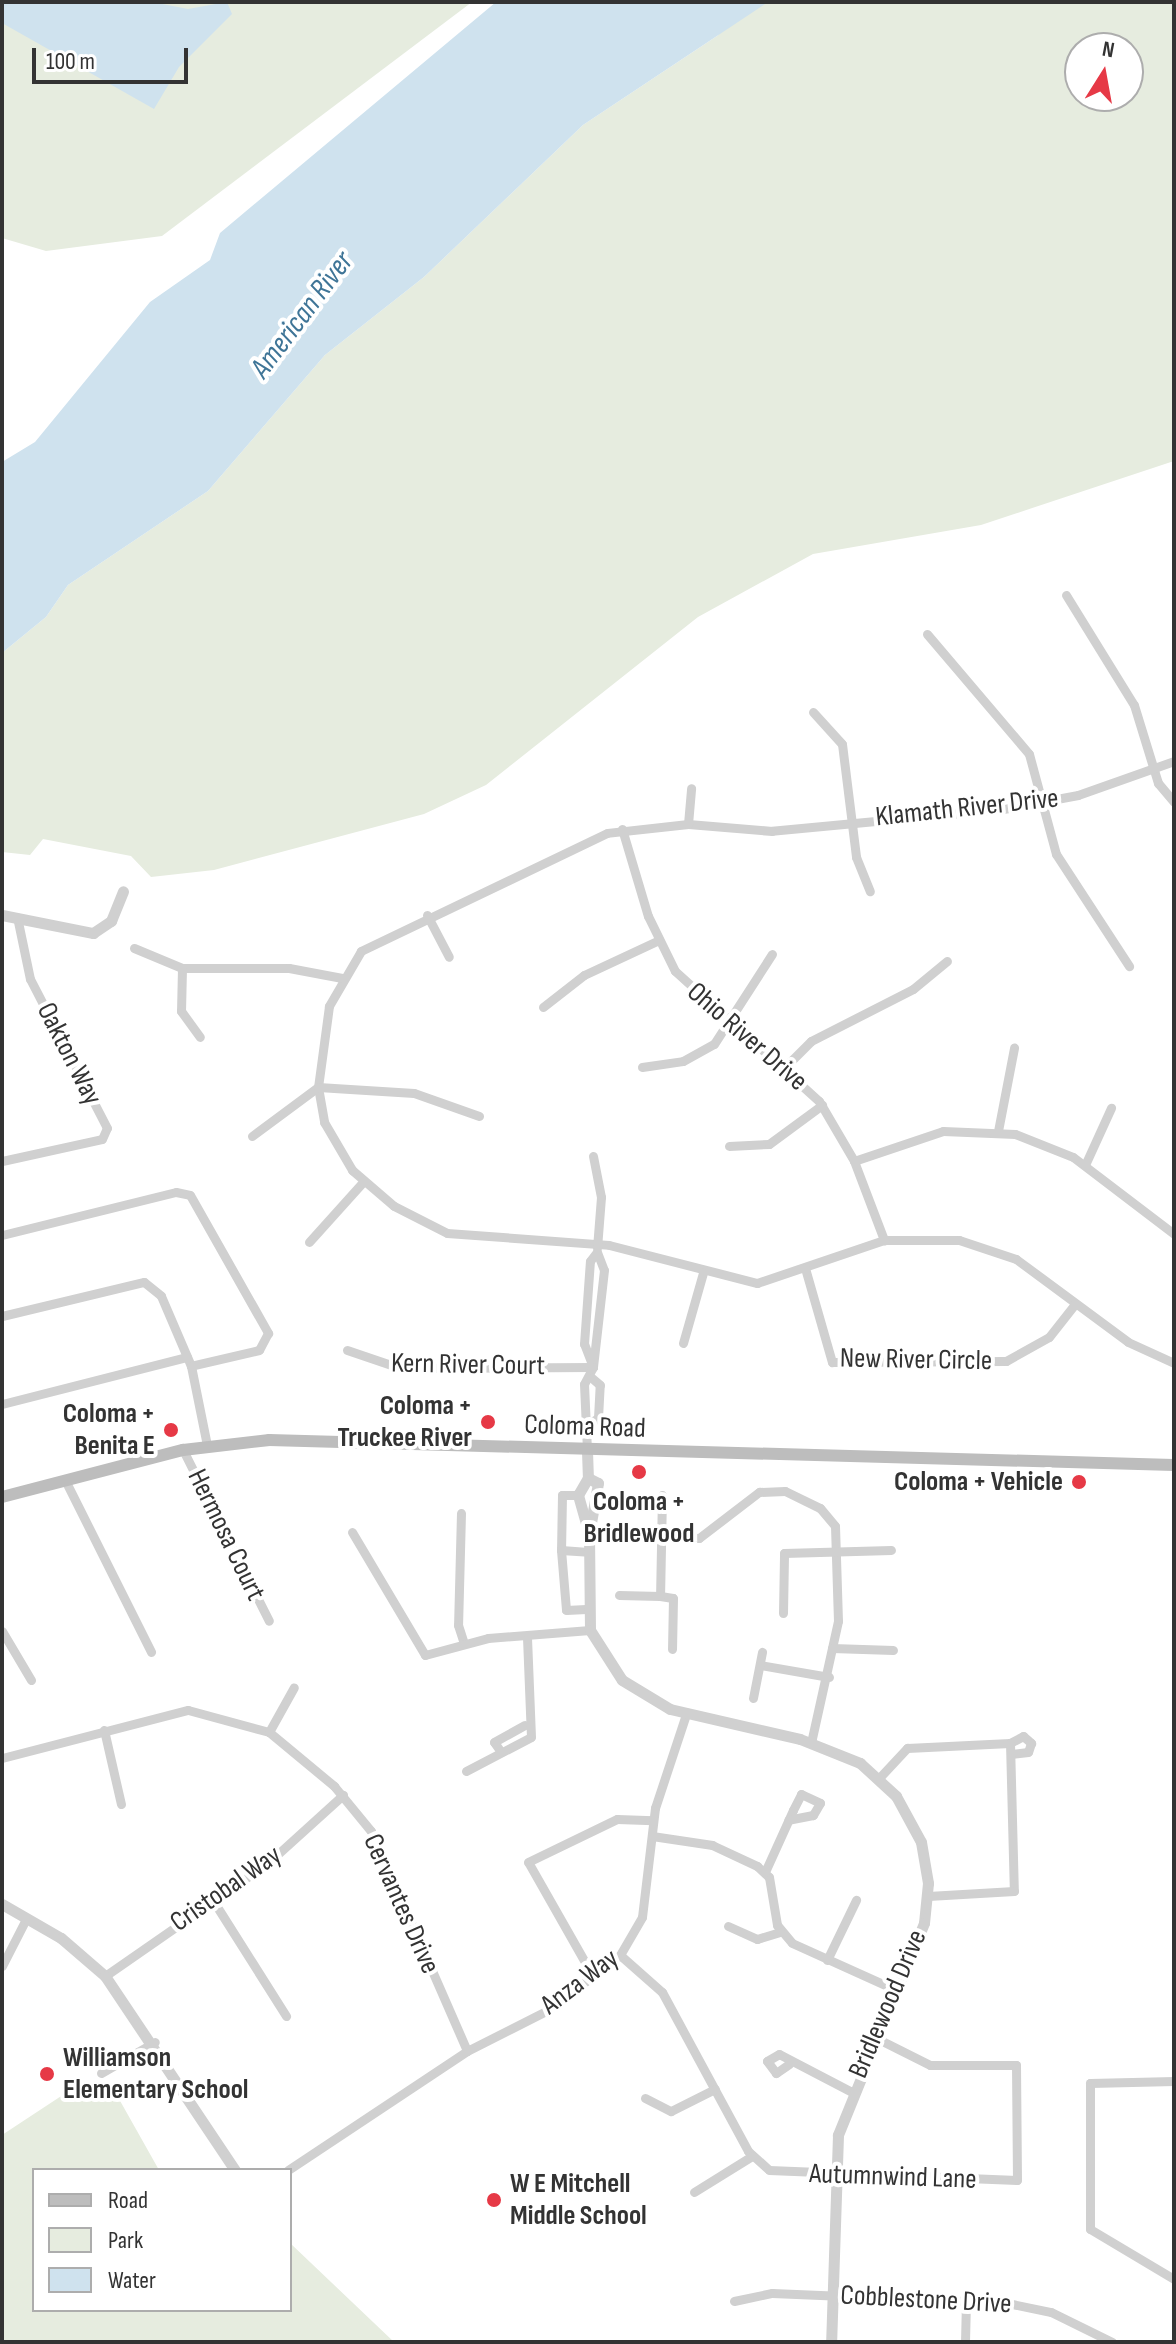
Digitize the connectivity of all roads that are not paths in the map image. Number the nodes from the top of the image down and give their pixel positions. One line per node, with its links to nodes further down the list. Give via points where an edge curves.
1 (1066, 595): 5 (street, via 1134,705)
2 (927, 634): 8 (street, via 1029,754 1042,784)
3 (813, 712): 9 (street, via 842,744)
4 (1174, 761): 5 (street, Klamath River Drive)
5 (1153, 769): 7 (street); 8 (street, Klamath River Drive)
6 (691, 788): 10 (street)
7 (1174, 802)
8 (1040, 804): 9 (street, Klamath River Drive); 22 (street, via 1063,869)
9 (850, 820): 10 (street, Klamath River Drive, via 744,833); 13 (street, Klamath River Drive)
10 (688, 824): 11 (street, Klamath River Drive)
11 (622, 829): 15 (street, Klamath River Drive); 17 (street, Ohio River Drive)
12 (123, 891): 16 (street, via 111,921 93,933)
13 (870, 891)
14 (2, 915): 16 (street)
15 (427, 915): 20 (street); 24 (street, Klamath River Drive, via 373,941)
16 (17, 917): 39 (street, Oakton Way, via 30,979 107,1128 102,1139)
17 (657, 941): 25 (street, via 584,975); 26 (street, Ohio River Drive, via 685,984)
18 (134, 948): 23 (street)
19 (772, 954): 26 (street)
20 (449, 957)
21 (947, 961): 29 (street, via 913,989 811,1041)
22 (1129, 966)
23 (182, 968): 24 (street, via 289,968); 27 (street, via 181,1011)
24 (342, 978): 31 (street, Klamath River Drive, via 325,1022)
25 (543, 1007)
26 (734, 1021): 29 (street, Ohio River Drive); 30 (street, via 691,1058)
27 (200, 1037)
28 (1014, 1048): 35 (street)
29 (787, 1065): 32 (street, Ohio River Drive)
30 (642, 1067)
31 (318, 1087): 34 (street, via 414,1093); 36 (street); 42 (street, Klamath River Drive, via 333,1142)
32 (822, 1105): 37 (street, via 769,1144); 40 (street, Ohio River Drive)
33 (1111, 1108): 41 (street)
34 (479, 1116)
35 (998, 1131): 40 (street, via 922,1135); 41 (street)
36 (252, 1136)
37 (729, 1146)
38 (593, 1156): 47 (street, via 601,1197)
39 (2, 1161)
40 (854, 1161): 45 (street, Ohio River Drive)
41 (1085, 1165): 43 (street)
42 (364, 1181): 46 (street); 47 (street, Klamath River Drive, via 411,1217 466,1238)
43 (1174, 1234)
44 (2, 1235): 54 (street, via 176,1192 190,1195 268,1333 259,1350)
45 (884, 1240): 48 (street, Klamath River Drive); 50 (street, Klamath River Drive, via 975,1243 1036,1270)
46 (309, 1242)
47 (597, 1248): 49 (street, Klamath River Drive); 56 (street, via 604,1270); 56 (street, via 590,1261 584,1344)
48 (805, 1268): 49 (street, Klamath River Drive, via 757,1283); 50 (street, New River Circle, via 832,1362 991,1365 1035,1348)
49 (703, 1273): 52 (street)
50 (1075, 1304): 55 (street, Klamath River Drive)
51 (2, 1316): 54 (street, via 144,1282 161,1296)
52 (683, 1343)
53 (347, 1350): 56 (street, Kern River Court, via 400,1368)
54 (189, 1361): 58 (street); 60 (street)
55 (1174, 1363)
56 (593, 1367): 57 (street)
57 (592, 1378): 59 (street, via 584,1384 582,1419); 59 (street, via 600,1385 598,1418)
58 (2, 1404)
59 (589, 1424): 62 (street)
60 (207, 1445): 61 (main road, Coloma Road); 62 (main road, Coloma Road, via 329,1440)
61 (183, 1450): 65 (main road, Coloma Road); 81 (street, Hermosa Court)
62 (587, 1451): 63 (main road, Coloma Road); 64 (street, Bridlewood Drive)
63 (1174, 1465)
64 (588, 1478): 66 (street); 71 (street, Bridlewood Drive, via 598,1483)
65 (66, 1482): 68 (main road, Coloma Road); 89 (street)
66 (578, 1495): 71 (street, Bridlewood Drive); 73 (street, via 562,1495)
67 (662, 1495): 72 (street)
68 (2, 1497)
69 (461, 1513): 85 (street, via 458,1625)
70 (352, 1532): 85 (street, via 418,1652)
71 (589, 1534): 72 (street); 75 (street, Bridlewood Drive)
72 (662, 1538): 76 (street, via 699,1538 759,1492 785,1491 820,1508 835,1526); 78 (street)
73 (561, 1550): 75 (street); 79 (street, via 566,1610)
74 (891, 1550): 76 (street)
75 (588, 1552): 79 (street, Bridlewood Drive)
76 (839, 1553): 80 (street, via 784,1553); 86 (street)
77 (619, 1595): 78 (street)
78 (660, 1596): 87 (street, via 673,1598)
79 (586, 1609): 82 (street, Bridlewood Drive)
80 (783, 1613)
81 (269, 1621)
82 (590, 1630): 84 (street); 96 (street, Bridlewood Drive, via 635,1691)
83 (2, 1631): 93 (street)
84 (527, 1639): 85 (street); 101 (street, via 525,1725 531,1737)
85 (464, 1644)
86 (832, 1648): 88 (street); 92 (street)
87 (672, 1649)
88 (893, 1650)
89 (151, 1652)
90 (762, 1652): 91 (street)
91 (760, 1665): 92 (street); 95 (street)
92 (829, 1677): 99 (street)
93 (31, 1680)
94 (294, 1687): 98 (street)
95 (753, 1698)
96 (686, 1714): 99 (street, Bridlewood Drive); 105 (street, Anza Way)
97 (104, 1730): 98 (street, Cervantes Drive, via 188,1710); 100 (street, Cervantes Drive); 104 (street)
98 (269, 1732): 103 (street, Cervantes Drive)
99 (811, 1743): 102 (street, Bridlewood Drive)
100 (2, 1758)
101 (466, 1771)
102 (880, 1777): 109 (street, Bridlewood Drive, via 917,1832); 109 (street, via 907,1748 1010,1748 1014,1891)
103 (343, 1795): 111 (street, Cristobal Way); 125 (street, Cervantes Drive, via 381,1848)
104 (121, 1804)
105 (653, 1820): 107 (street, Anza Way); 120 (street, via 617,1819 528,1862)
106 (788, 1820): 108 (street)
107 (652, 1836): 108 (street, via 712,1845); 116 (street, Anza Way, via 642,1917)
108 (765, 1872): 115 (street)
109 (928, 1896): 121 (street, Bridlewood Drive)
110 (856, 1900): 117 (street)
111 (214, 1902): 119 (street, Cristobal Way); 122 (street)
112 (2, 1904): 113 (street)
113 (26, 1919): 118 (street); 119 (street)
114 (728, 1926): 115 (street, via 757,1939)
115 (780, 1932): 117 (street)
116 (620, 1955): 120 (street, Anza Way); 129 (street, via 662,1992)
117 (827, 1960): 121 (street)
118 (2, 1966)
119 (105, 1976): 124 (street)
120 (594, 1978): 125 (street, Anza Way)
121 (896, 1990): 123 (street, Bridlewood Drive)
122 (286, 2016)
123 (874, 2037): 130 (street, Bridlewood Drive); 135 (street, Autumnwind Lane, via 930,2065 1016,2065 1017,2180)
124 (155, 2042): 127 (street); 133 (street)
125 (467, 2051): 134 (street, Anza Way)
126 (789, 2064): 130 (street)
127 (101, 2073)
128 (1174, 2081): 137 (street, via 1090,2083 1090,2229)
129 (715, 2089): 131 (street, via 671,2111); 132 (street)
130 (850, 2091): 135 (street, Bridlewood Drive)
131 (645, 2098)
132 (752, 2156): 135 (street, Autumnwind Lane, via 781,2174); 136 (street)
133 (234, 2168)
134 (291, 2168)
135 (834, 2174): 138 (street, Bridlewood Drive)
136 (694, 2192)
137 (1174, 2279)
138 (831, 2295): 139 (street, Cobblestone Drive, via 756,2294); 140 (street, Cobblestone Drive); 141 (street, Bridlewood Drive)
139 (734, 2301)
140 (966, 2301): 142 (street); 143 (street, Cobblestone Drive, via 1051,2312)
141 (831, 2342)
142 (965, 2342)
143 (1112, 2342)

